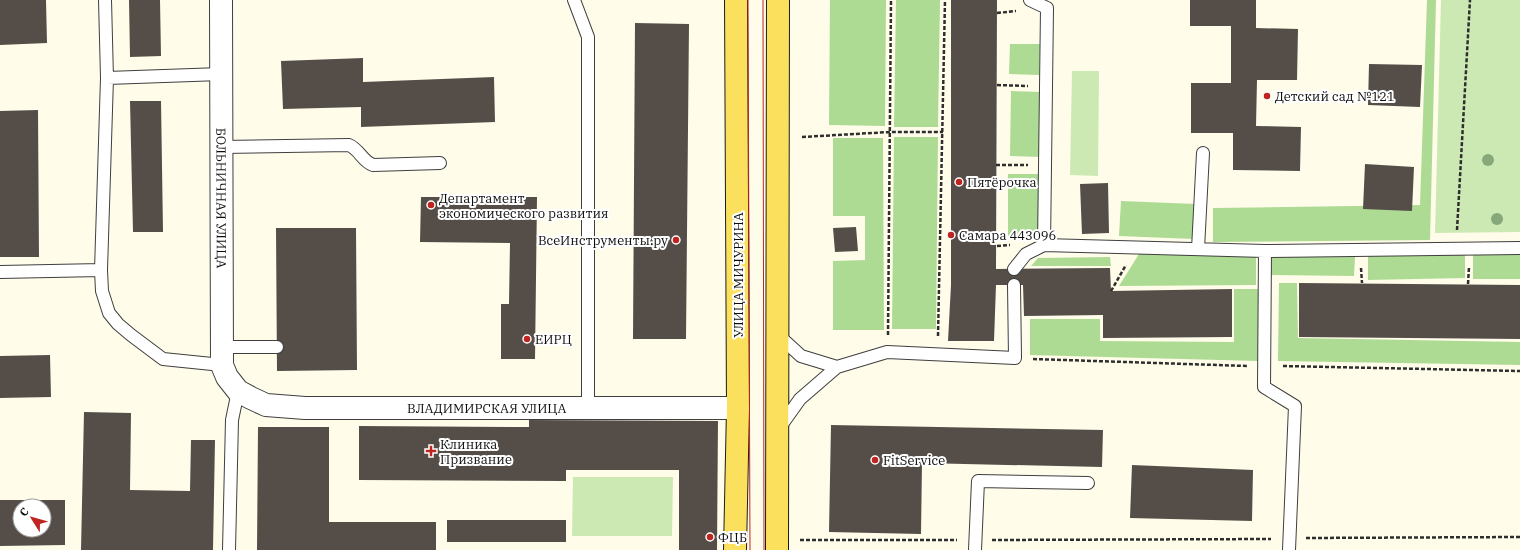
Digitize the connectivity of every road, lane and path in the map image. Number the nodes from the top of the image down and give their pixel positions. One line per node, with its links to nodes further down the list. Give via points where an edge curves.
1 (105, 0): 11 (lane)
2 (221, 0): 10 (street, БОЛЬНИЧНАЯ УЛИЦА)
3 (574, 0): 40 (lane, via 588,37)
4 (736, 0): 41 (main road, УЛИЦА МИЧУРИНА)
5 (778, 0): 33 (main road)
6 (891, 0): 14 (path)
7 (945, 0): 15 (path)
8 (1030, 0): 13 (lane, via 1046,8)
9 (1470, 0): 26 (path)
10 (221, 74): 11 (lane); 17 (street, БОЛЬНИЧНАЯ УЛИЦА)
11 (106, 78): 29 (lane)
12 (997, 85): 13 (path)
13 (1046, 86): 20 (lane)
14 (890, 132): 15 (path); 16 (path); 35 (path)
15 (943, 132): 36 (path)
16 (802, 137)
17 (221, 147): 19 (lane, via 349,145 356,148 366,162 373,165); 37 (street, БОЛЬНИЧНАЯ УЛИЦА)
18 (1203, 152): 25 (lane)
19 (440, 163)
20 (1045, 165): 21 (path); 22 (lane)
21 (996, 166)
22 (1044, 245): 23 (lane); 28 (lane, via 1026,254)
23 (1137, 247): 25 (lane); 32 (path)
24 (1520, 248): 26 (lane)
25 (1198, 249): 27 (lane)
26 (1456, 249): 27 (lane)
27 (1265, 251): 46 (lane, via 1264,387 1295,406)
28 (1014, 269)
29 (101, 270): 30 (lane); 37 (lane, via 102,291 109,313 118,324 163,359)
30 (0, 272)
31 (1014, 285): 36 (lane, via 1015,358)
32 (1111, 291)
33 (778, 335): 38 (lane, via 801,356); 42 (main road)
34 (277, 346): 37 (lane)
35 (888, 352): 36 (lane); 38 (lane)
36 (938, 354)
37 (222, 356): 39 (street, БОЛЬНИЧНАЯ УЛИЦА, via 227,377)
38 (837, 367): 42 (lane, via 800,399)
39 (238, 391): 40 (street, ВЛАДИМИРСКАЯ УЛИЦА, via 266,405 305,408); 48 (lane, via 232,420)
40 (588, 408): 41 (street, ВЛАДИМИРСКАЯ УЛИЦА)
41 (738, 408): 49 (main road, УЛИЦА МИЧУРИНА)
42 (776, 431): 50 (main road)
43 (1088, 483): 47 (lane, via 978,481)
44 (1520, 537): 46 (path)
45 (800, 540): 47 (path)
46 (1288, 544): 47 (path)
47 (975, 545)
48 (229, 550)
49 (736, 550)
50 (777, 550)

